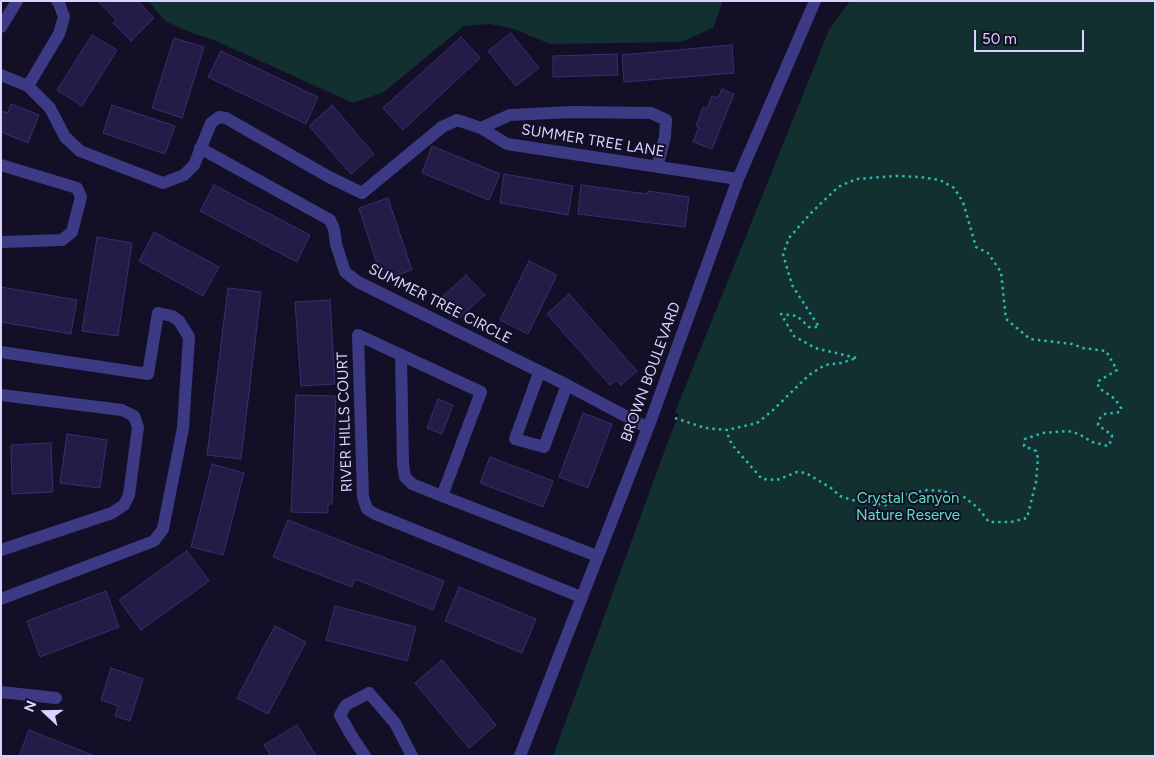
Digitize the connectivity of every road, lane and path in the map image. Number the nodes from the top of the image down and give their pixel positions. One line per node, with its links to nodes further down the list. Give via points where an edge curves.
1 (17, 1): 4 (street)
2 (57, 1): 6 (street, via 64,17 59,34)
3 (815, 1): 11 (street, BROWN BOULEVARD)
4 (1, 27)
5 (1, 75): 6 (street, SUMMER TREE LANE)
6 (28, 86): 8 (street, SUMMER TREE LANE, via 50,108 65,137 80,151 164,183 184,175 194,165)
7 (481, 128): 8 (street, SUMMER TREE LANE, via 457,120 442,127 362,193 226,118 219,117 211,123); 10 (street, SUMMER TREE LANE, via 507,144); 10 (street, via 510,115 651,113 666,120)
8 (200, 148): 15 (street, SUMMER TREE CIRCLE, via 330,220 345,272 358,282)
9 (1, 165): 12 (street, via 77,188 81,197 72,232 62,240)
10 (657, 167): 11 (street, SUMMER TREE LANE)
11 (738, 179): 19 (street, BROWN BOULEVARD)
12 (1, 242)
13 (1, 352): 25 (street, via 148,374 158,313 172,316 190,337 183,428 162,529 154,541)
14 (401, 355): 21 (street, via 402,464 405,476 412,484); 21 (street, RIVER HILLS COURT, via 480,392); 24 (street, RIVER HILLS COURT, via 358,335 363,497 367,508)
15 (539, 373): 16 (street, SUMMER TREE CIRCLE); 16 (street, via 515,439 544,447)
16 (567, 385): 19 (street, SUMMER TREE CIRCLE)
17 (1, 395): 22 (street, via 122,410 134,416 138,427 129,495 124,505 112,513)
18 (674, 418): 20 (path, via 706,428)
19 (648, 428): 23 (street, BROWN BOULEVARD)
20 (727, 430): 20 (path, via 757,423 809,375 825,365 857,358 815,348 794,336 781,314 796,316 809,327 819,327 792,285 783,254 789,238 838,187 856,179 896,176 940,180 954,188 963,202 976,247 988,254 1001,272 1006,318 1030,339 1106,352 1117,370 1097,382 1099,388 1115,399 1121,408 1120,412 1105,414 1099,419 1098,425 1112,436 1108,446 1068,431 1043,432 1025,439 1024,446 1036,451 1038,458 1036,482 1027,518 1011,522 989,522 964,497 943,491 920,491 904,495 899,503 885,505 840,496 806,473 797,472 777,480 762,479 734,447)
21 (442, 496): 23 (street)
22 (1, 550)
23 (597, 556): 24 (street, BROWN BOULEVARD)
24 (581, 597): 30 (street, BROWN BOULEVARD)
25 (1, 599)
26 (1, 692): 27 (street)
27 (56, 698)
28 (365, 756): 29 (street, via 340,715 346,705 369,693 395,723)
29 (412, 756)
30 (520, 756)

